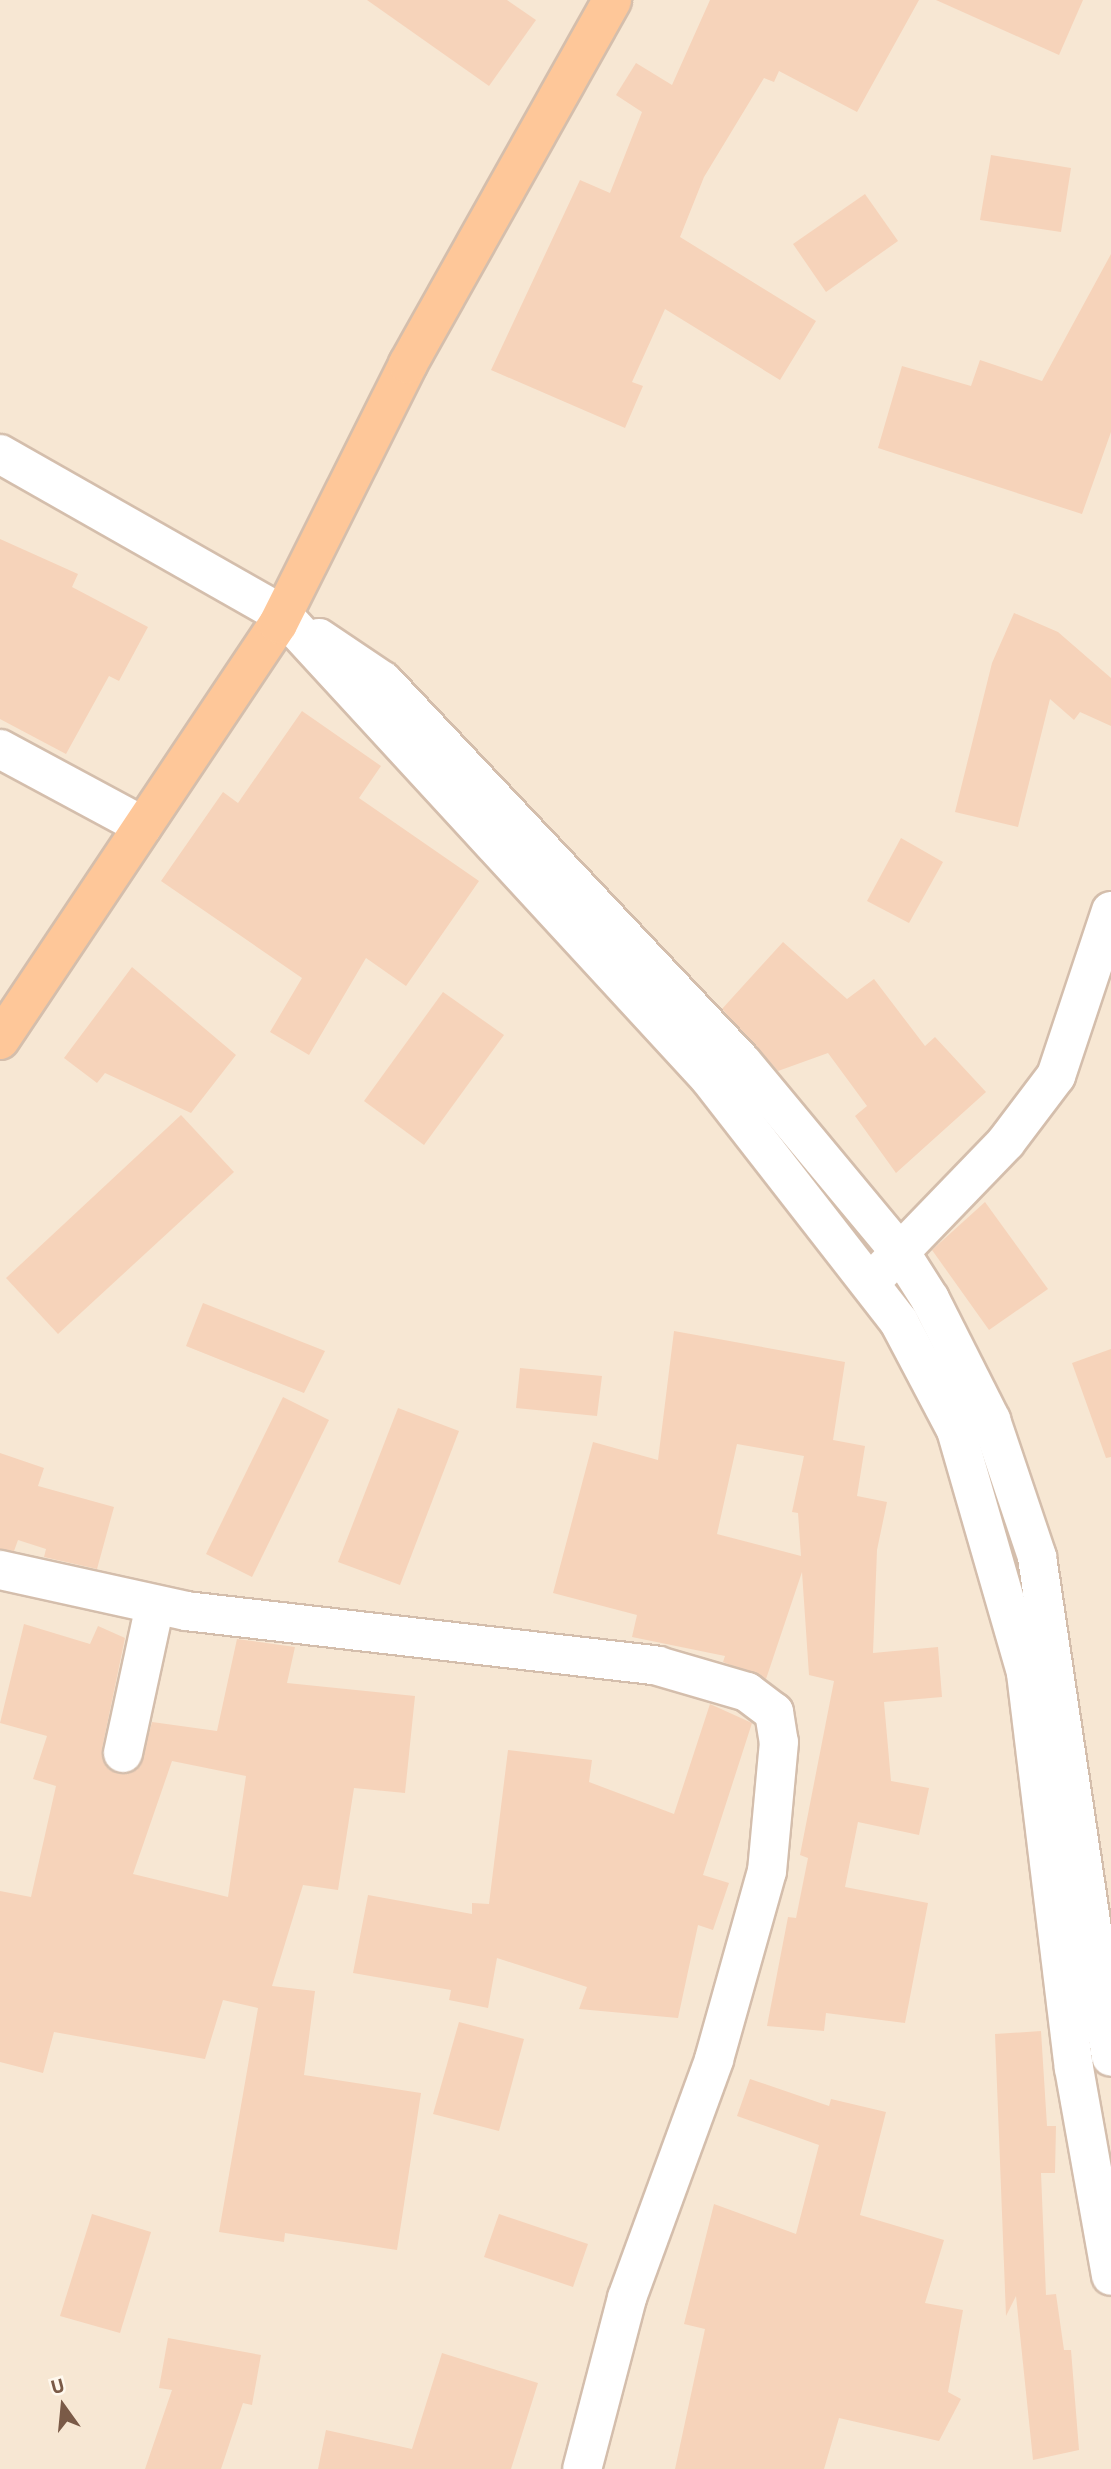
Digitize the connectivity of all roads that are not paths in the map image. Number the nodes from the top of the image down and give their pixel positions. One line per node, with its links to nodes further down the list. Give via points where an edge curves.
1 (612, 0): 3 (highway, via 408,364)
2 (0, 454): 3 (street)
3 (282, 614): 5 (highway); 8 (street, via 383,681 742,1062); 9 (street, via 710,1079)
4 (0, 749): 5 (street)
5 (143, 826): 7 (highway)
6 (1111, 911): 8 (street, via 1056,1076 1006,1142)
7 (0, 1040)
8 (902, 1255): 9 (street); 13 (street, via 991,1420 1037,1557)
9 (870, 1283): 14 (street, via 899,1322 956,1430 1026,1673 1074,2068)
10 (0, 1570): 11 (street)
11 (155, 1605): 12 (street); 16 (street, via 657,1666 747,1692 774,1712 779,1742 767,1871 714,2060 628,2298)
12 (123, 1753)
13 (1111, 2057)
14 (1107, 2227): 15 (street)
15 (1111, 2276)
16 (582, 2469)

